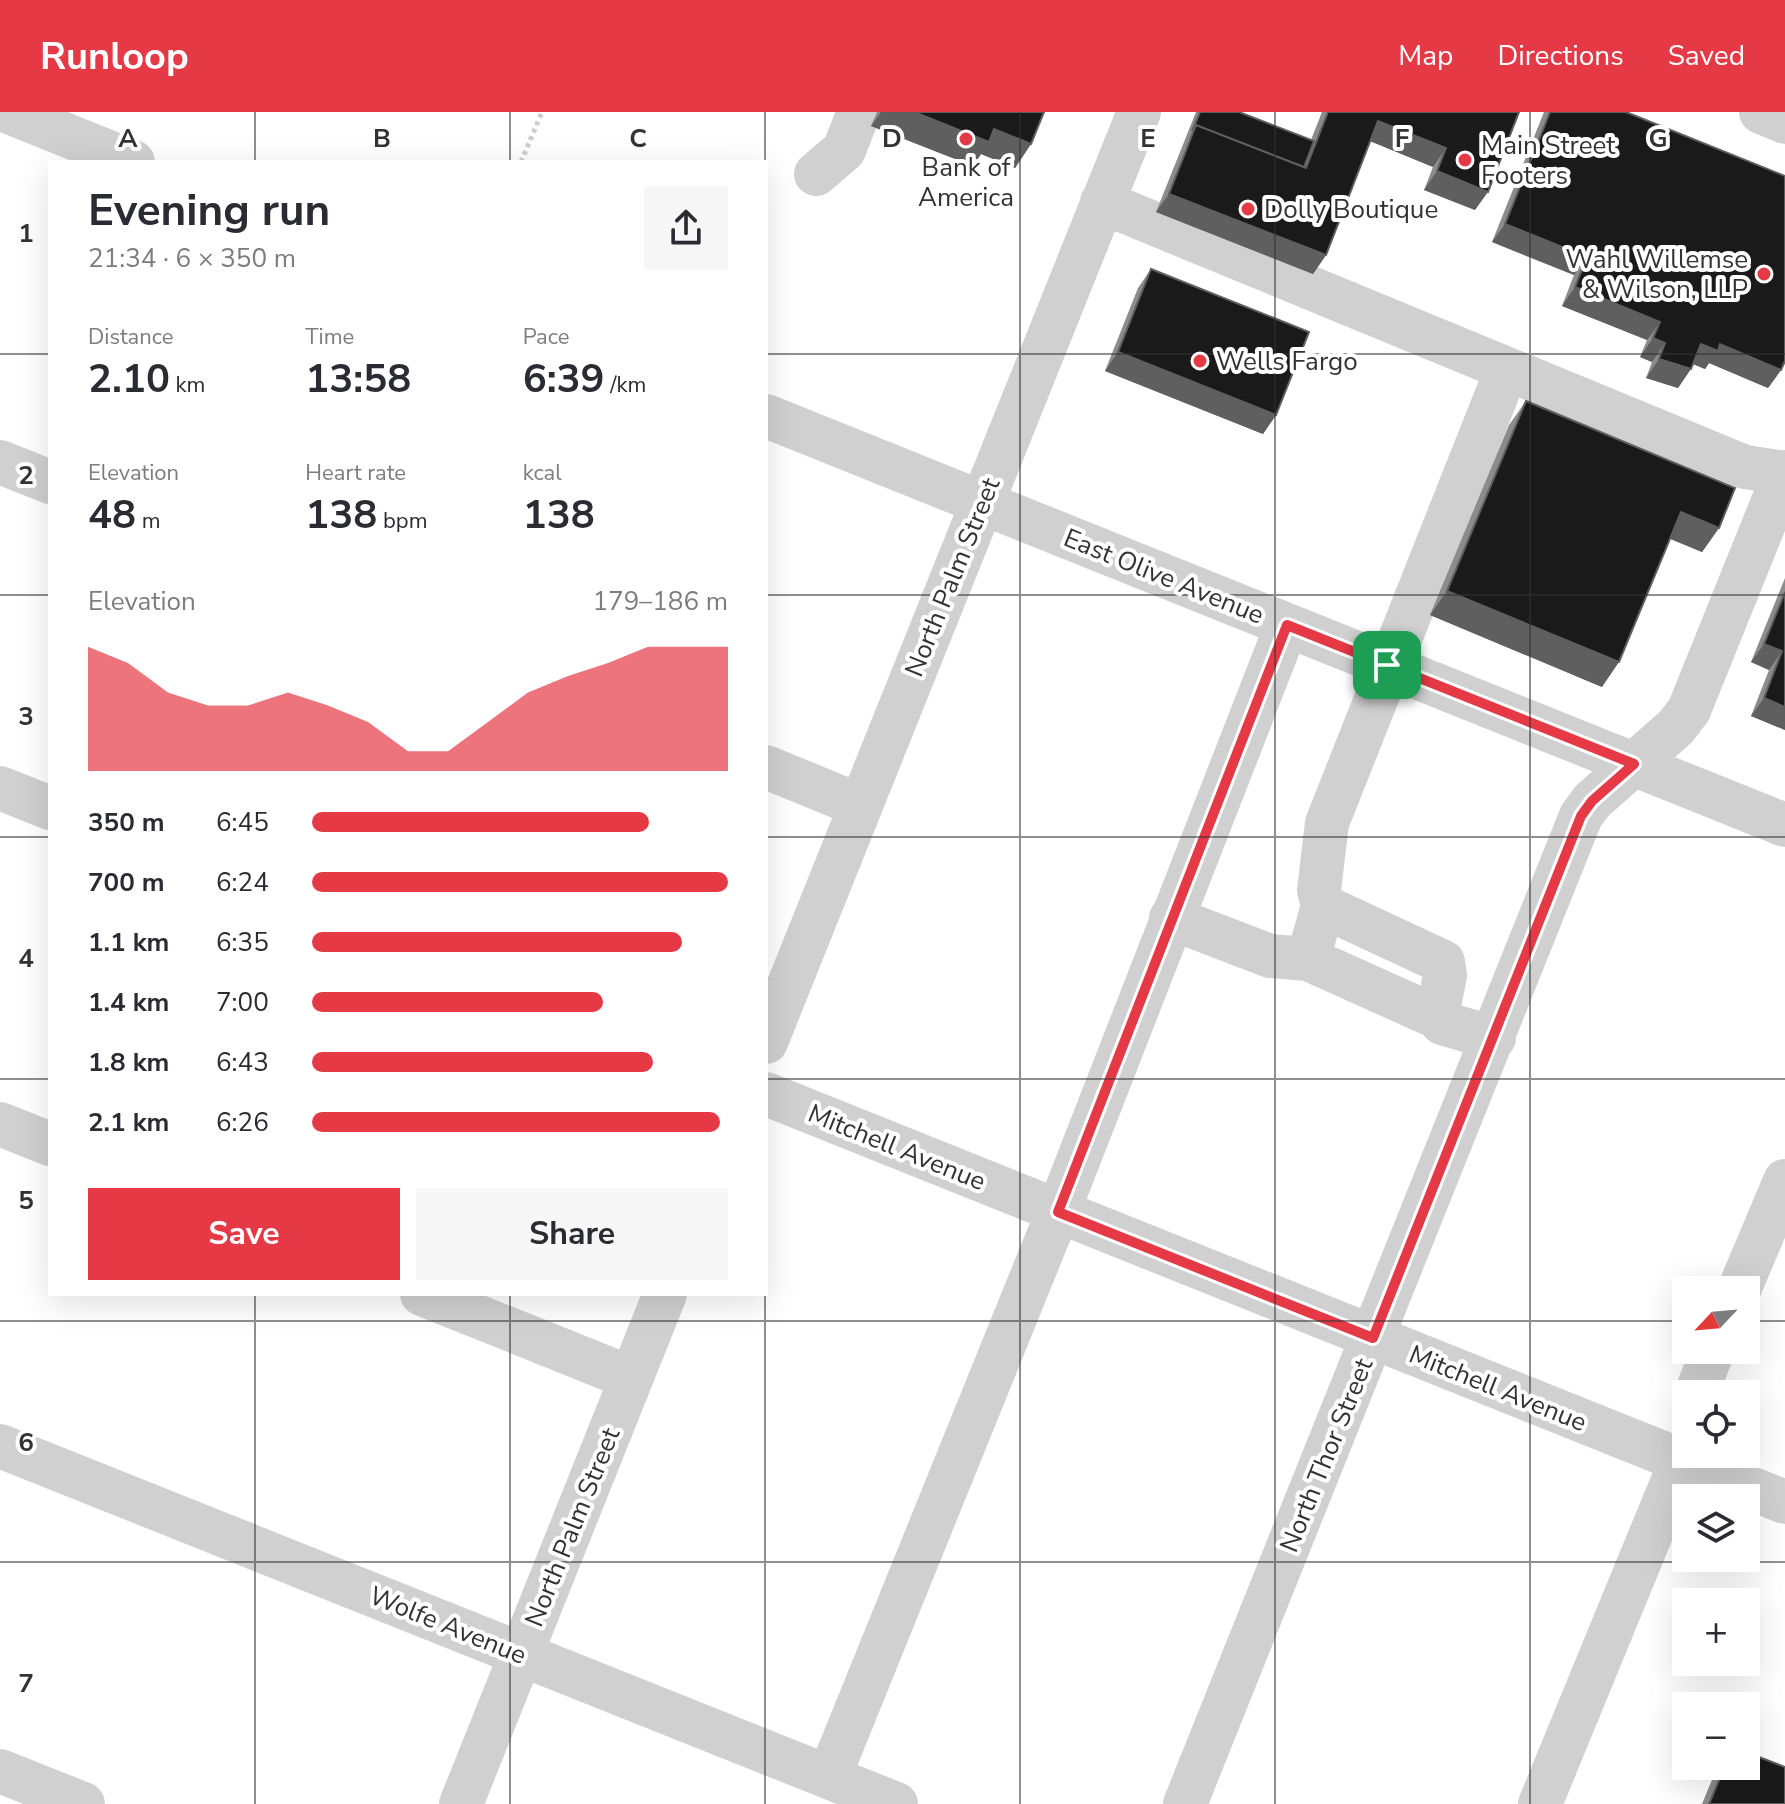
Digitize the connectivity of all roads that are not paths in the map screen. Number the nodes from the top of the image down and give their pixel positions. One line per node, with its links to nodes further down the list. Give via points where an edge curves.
1 (9, 112): 7 (street)
2 (841, 112): 3 (street, via 816,174 844,150)
3 (859, 112)
4 (1139, 112): 8 (street, North Palm Street)
5 (1761, 112): 6 (street)
6 (1785, 122)
7 (128, 160)
8 (1102, 202): 9 (street); 14 (street, North Palm Street)
9 (1507, 369): 12 (street, via 1745,467); 16 (street)
10 (768, 417): 14 (street, East Olive Avenue)
11 (0, 462): 13 (street)
12 (1785, 473): 17 (street, North Thor Street, via 1689,710)
13 (48, 481)
14 (982, 503): 15 (street, East Olive Avenue); 20 (street, North Palm Street)
15 (1287, 625): 16 (street, East Olive Avenue); 24 (street)
16 (1387, 665): 17 (street, East Olive Avenue); 23 (street, via 1327,823 1319,890)
17 (1634, 764): 22 (street, East Olive Avenue); 28 (street, North Thor Street, via 1581,816)
18 (769, 778): 20 (street)
19 (0, 788): 21 (street)
20 (861, 806): 27 (street, North Palm Street)
21 (48, 807)
22 (1785, 825)
23 (1323, 906): 25 (street); 26 (street, via 1443,962)
24 (1171, 918): 25 (street, via 1270,956); 33 (street)
25 (1308, 959): 26 (street)
26 (1437, 1017): 28 (street)
27 (768, 1037)
28 (1494, 1038): 37 (street, North Thor Street)
29 (768, 1095): 33 (street, Mitchell Avenue)
30 (0, 1124): 31 (street)
31 (48, 1143)
32 (1785, 1181): 34 (street)
33 (1058, 1212): 37 (street, Mitchell Avenue); 46 (street)
34 (1745, 1276)
35 (427, 1296): 38 (street)
36 (664, 1296): 38 (street, North Palm Street)
37 (1373, 1338): 39 (street, Mitchell Avenue); 50 (street, North Thor Street)
38 (631, 1378): 44 (street, North Palm Street)
39 (1672, 1443)
40 (0, 1446): 44 (street, Wolfe Avenue)
41 (1672, 1463): 51 (street)
42 (1722, 1468): 43 (street, Mitchell Avenue)
43 (1785, 1502)
44 (521, 1654): 46 (street, Wolfe Avenue); 48 (street, North Palm Street)
45 (0, 1771): 47 (street)
46 (829, 1777): 49 (street, Wolfe Avenue)
47 (83, 1804)
48 (461, 1804)
49 (896, 1804)
50 (1185, 1804)
51 (1540, 1804)

